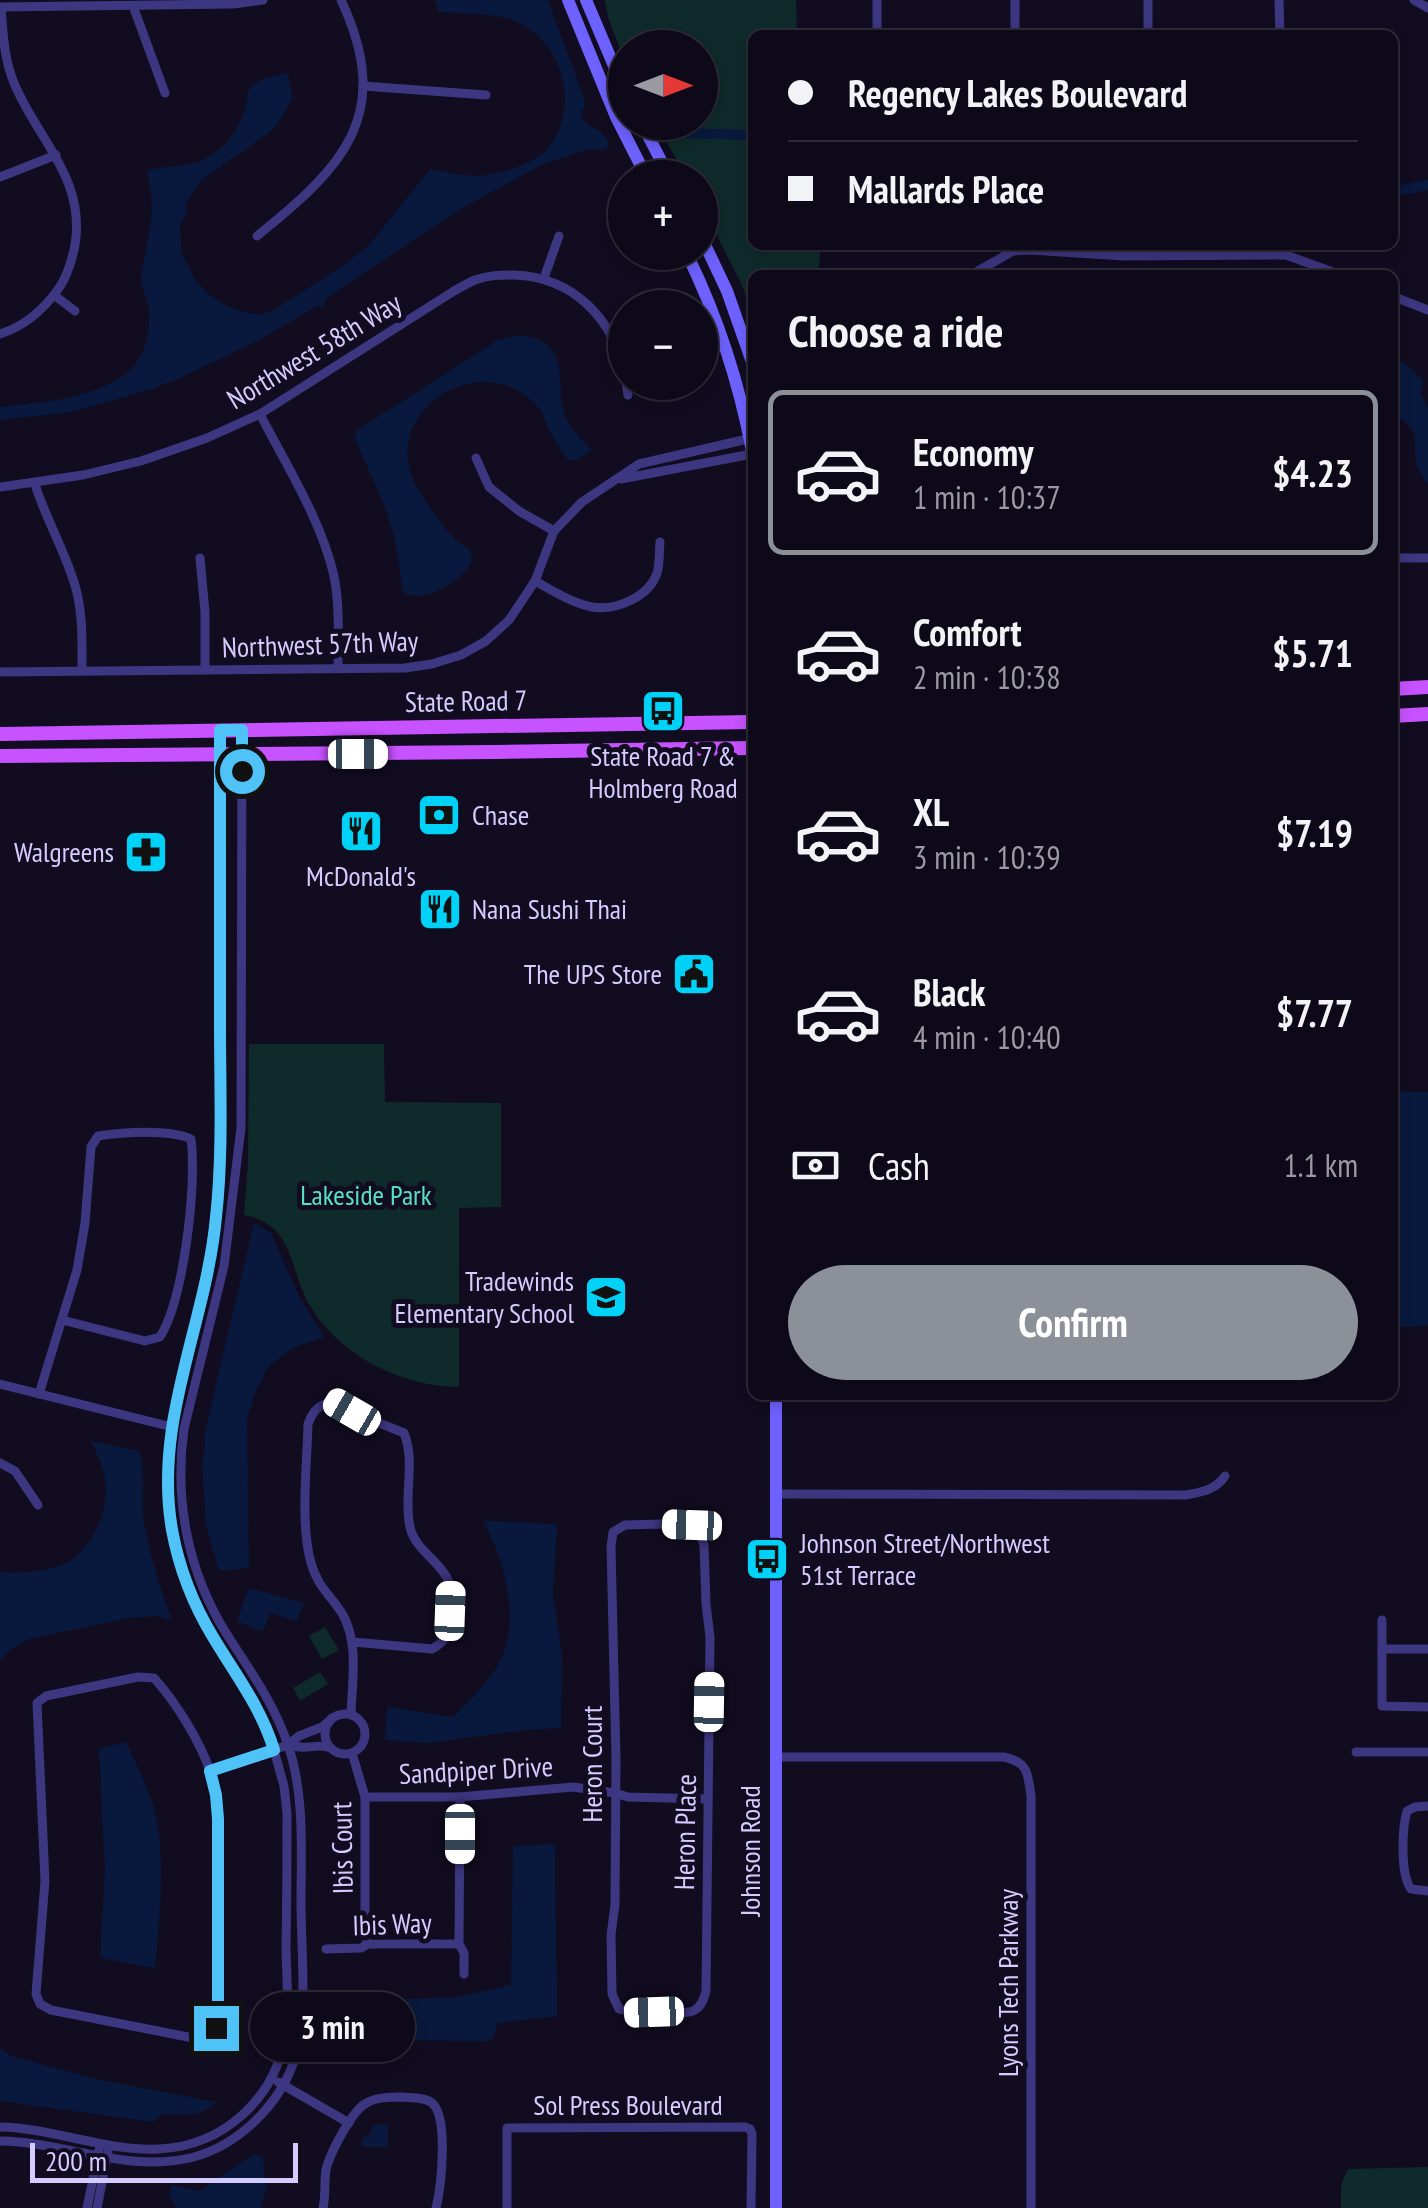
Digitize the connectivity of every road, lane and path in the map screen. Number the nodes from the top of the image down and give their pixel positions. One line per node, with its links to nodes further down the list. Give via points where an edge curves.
1 (263, 0): 10 (street)
2 (340, 0): 18 (street, via 355,33)
3 (568, 0): 22 (street)
4 (586, 0): 17 (street)
5 (877, 0): 13 (street)
6 (1015, 0): 14 (street)
7 (1148, 0): 15 (street)
8 (1280, 0): 16 (street)
9 (1414, 0): 12 (street)
10 (133, 6): 11 (street); 19 (street)
11 (0, 7): 21 (street, via 14,85)
12 (1428, 8)
13 (877, 30)
14 (1014, 30)
15 (1148, 30)
16 (1280, 30)
17 (608, 52)
18 (363, 86): 20 (street); 24 (street, via 341,156 308,195)
19 (166, 93)
20 (486, 96)
21 (56, 155): 23 (street); 34 (street, via 77,208 77,235)
22 (638, 160)
23 (0, 177)
24 (257, 236)
25 (559, 236): 32 (street)
26 (1030, 250): 31 (street, via 1286,254)
27 (1030, 250): 30 (street)
28 (694, 270): 41 (street, via 726,348)
29 (716, 270): 39 (street)
30 (979, 270)
31 (1328, 270)
32 (544, 278): 37 (street, via 582,298); 40 (street, Northwest 58th Way, via 476,280)
33 (1398, 298): 35 (street)
34 (51, 299): 36 (street); 38 (street, via 31,319)
35 (1428, 310)
36 (75, 311)
37 (608, 332)
38 (0, 334)
39 (748, 351)
40 (260, 414): 46 (street, Northwest 58th Way, via 141,460); 54 (street, via 334,574)
41 (748, 430)
42 (748, 446): 45 (street, Northwest 57th Way, via 639,464)
43 (748, 446): 45 (street, Northwest 57th Way)
44 (476, 458): 48 (street, via 489,486)
45 (614, 481): 48 (street, Northwest 57th Way)
46 (34, 484): 47 (street, Northwest 58th Way); 55 (street, via 78,594)
47 (0, 487)
48 (554, 531): 53 (street, Northwest 57th Way)
49 (660, 542): 53 (street, via 653,582 619,606 574,602)
50 (200, 558): 56 (street)
51 (1398, 558): 52 (street)
52 (1428, 558)
53 (535, 582): 54 (street, Northwest 57th Way, via 508,620 461,655 405,668)
54 (338, 668): 56 (street, Northwest 57th Way)
55 (82, 670): 56 (street, Northwest 57th Way); 57 (street, Northwest 57th Way)
56 (206, 670)
57 (0, 672)
58 (1428, 687): 59 (main road)
59 (1398, 690)
60 (1428, 714): 61 (main road)
61 (1398, 716)
62 (748, 722): 64 (main road, State Road 7)
63 (220, 730): 64 (main road, State Road 7); 65 (main road, State Road 7); 67 (street)
64 (242, 730): 68 (street)
65 (0, 734)
66 (748, 748): 68 (main road, State Road 7)
67 (220, 754): 68 (main road, State Road 7); 69 (main road, State Road 7); 74 (street, via 217,1214 205,1292)
68 (242, 754): 75 (street, via 241,1128 224,1266)
69 (0, 756)
70 (62, 1320): 70 (street, via 98,1136 179,1134 191,1140 185,1250 160,1337 145,1341); 72 (street)
71 (0, 1384): 72 (street)
72 (38, 1394): 74 (street)
73 (776, 1400): 78 (street, Johnson Road)
74 (170, 1426): 75 (street); 90 (street, via 168,1494 178,1559)
75 (184, 1430): 88 (street, via 183,1515 197,1572)
76 (0, 1463): 79 (street, via 15,1471)
77 (1225, 1476): 78 (street, via 1204,1492 1186,1495)
78 (775, 1494): 94 (street, Johnson Road)
79 (38, 1505)
80 (661, 1524): 96 (street, Heron Court, via 624,1525 613,1532); 99 (street, Heron Place, via 692,1525 704,1545)
81 (1382, 1620): 83 (street)
82 (353, 1642): 82 (street, via 343,1615 320,1587 307,1541 308,1424 313,1412 333,1401 404,1433 412,1537 451,1588 449,1634 432,1649); 86 (street)
83 (1382, 1649): 84 (street); 85 (street, via 1382,1706)
84 (1428, 1649)
85 (1428, 1707)
86 (350, 1714): 87 (street); 93 (street, via 365,1733)
87 (332, 1718): 88 (street); 89 (street, via 325,1730)
88 (290, 1745): 89 (street); 90 (street); 108 (street, via 301,1817 302,2007 297,2051)
89 (331, 1748): 93 (street)
90 (274, 1750): 95 (street); 107 (street, via 287,1813 286,2008)
91 (1356, 1752): 92 (street)
92 (1428, 1752)
93 (352, 1753): 97 (street, Ibis Court)
94 (775, 1757): 120 (street, Johnson Road); 121 (street, Lyons Tech Parkway, via 1004,1757 1026,1768)
95 (210, 1771): 95 (street, via 218,1819 216,2028 193,2038 40,2004 45,1880 37,1704 46,1696 154,1678)
96 (615, 1793): 98 (street, Sandpiper Drive, via 573,1787); 99 (street, Sandpiper Drive); 106 (street, Heron Court, via 612,1994 618,2009)
97 (366, 1797): 98 (street, Sandpiper Drive); 102 (street, Ibis Court)
98 (460, 1797): 103 (street)
99 (708, 1799): 106 (street, Heron Place, via 706,1991 693,2011)
100 (1428, 1806): 101 (street, via 1407,1811 1404,1822 1405,1880 1410,1888)
101 (1428, 1891)
102 (368, 1944): 103 (street, Ibis Way); 104 (street, Ibis Way)
103 (459, 1944): 105 (street)
104 (326, 1950)
105 (464, 1974)
106 (654, 2012)
107 (272, 2078): 108 (street); 112 (street, via 227,2129 198,2142 157,2150)
108 (283, 2085): 109 (street); 113 (street, via 242,2133 198,2156 148,2163)
109 (349, 2123): 116 (street, via 326,2167); 117 (street, via 363,2104 381,2098 434,2104 440,2115)
110 (0, 2127): 112 (street)
111 (0, 2142): 113 (street)
112 (105, 2143): 113 (street)
113 (102, 2156): 114 (street); 115 (street)
114 (87, 2208)
115 (97, 2208)
116 (323, 2208)
117 (436, 2208)
118 (507, 2208): 119 (street, Sol Press Boulevard, via 506,2128 746,2127 752,2134)
119 (751, 2208)
120 (776, 2208)
121 (1032, 2208)

